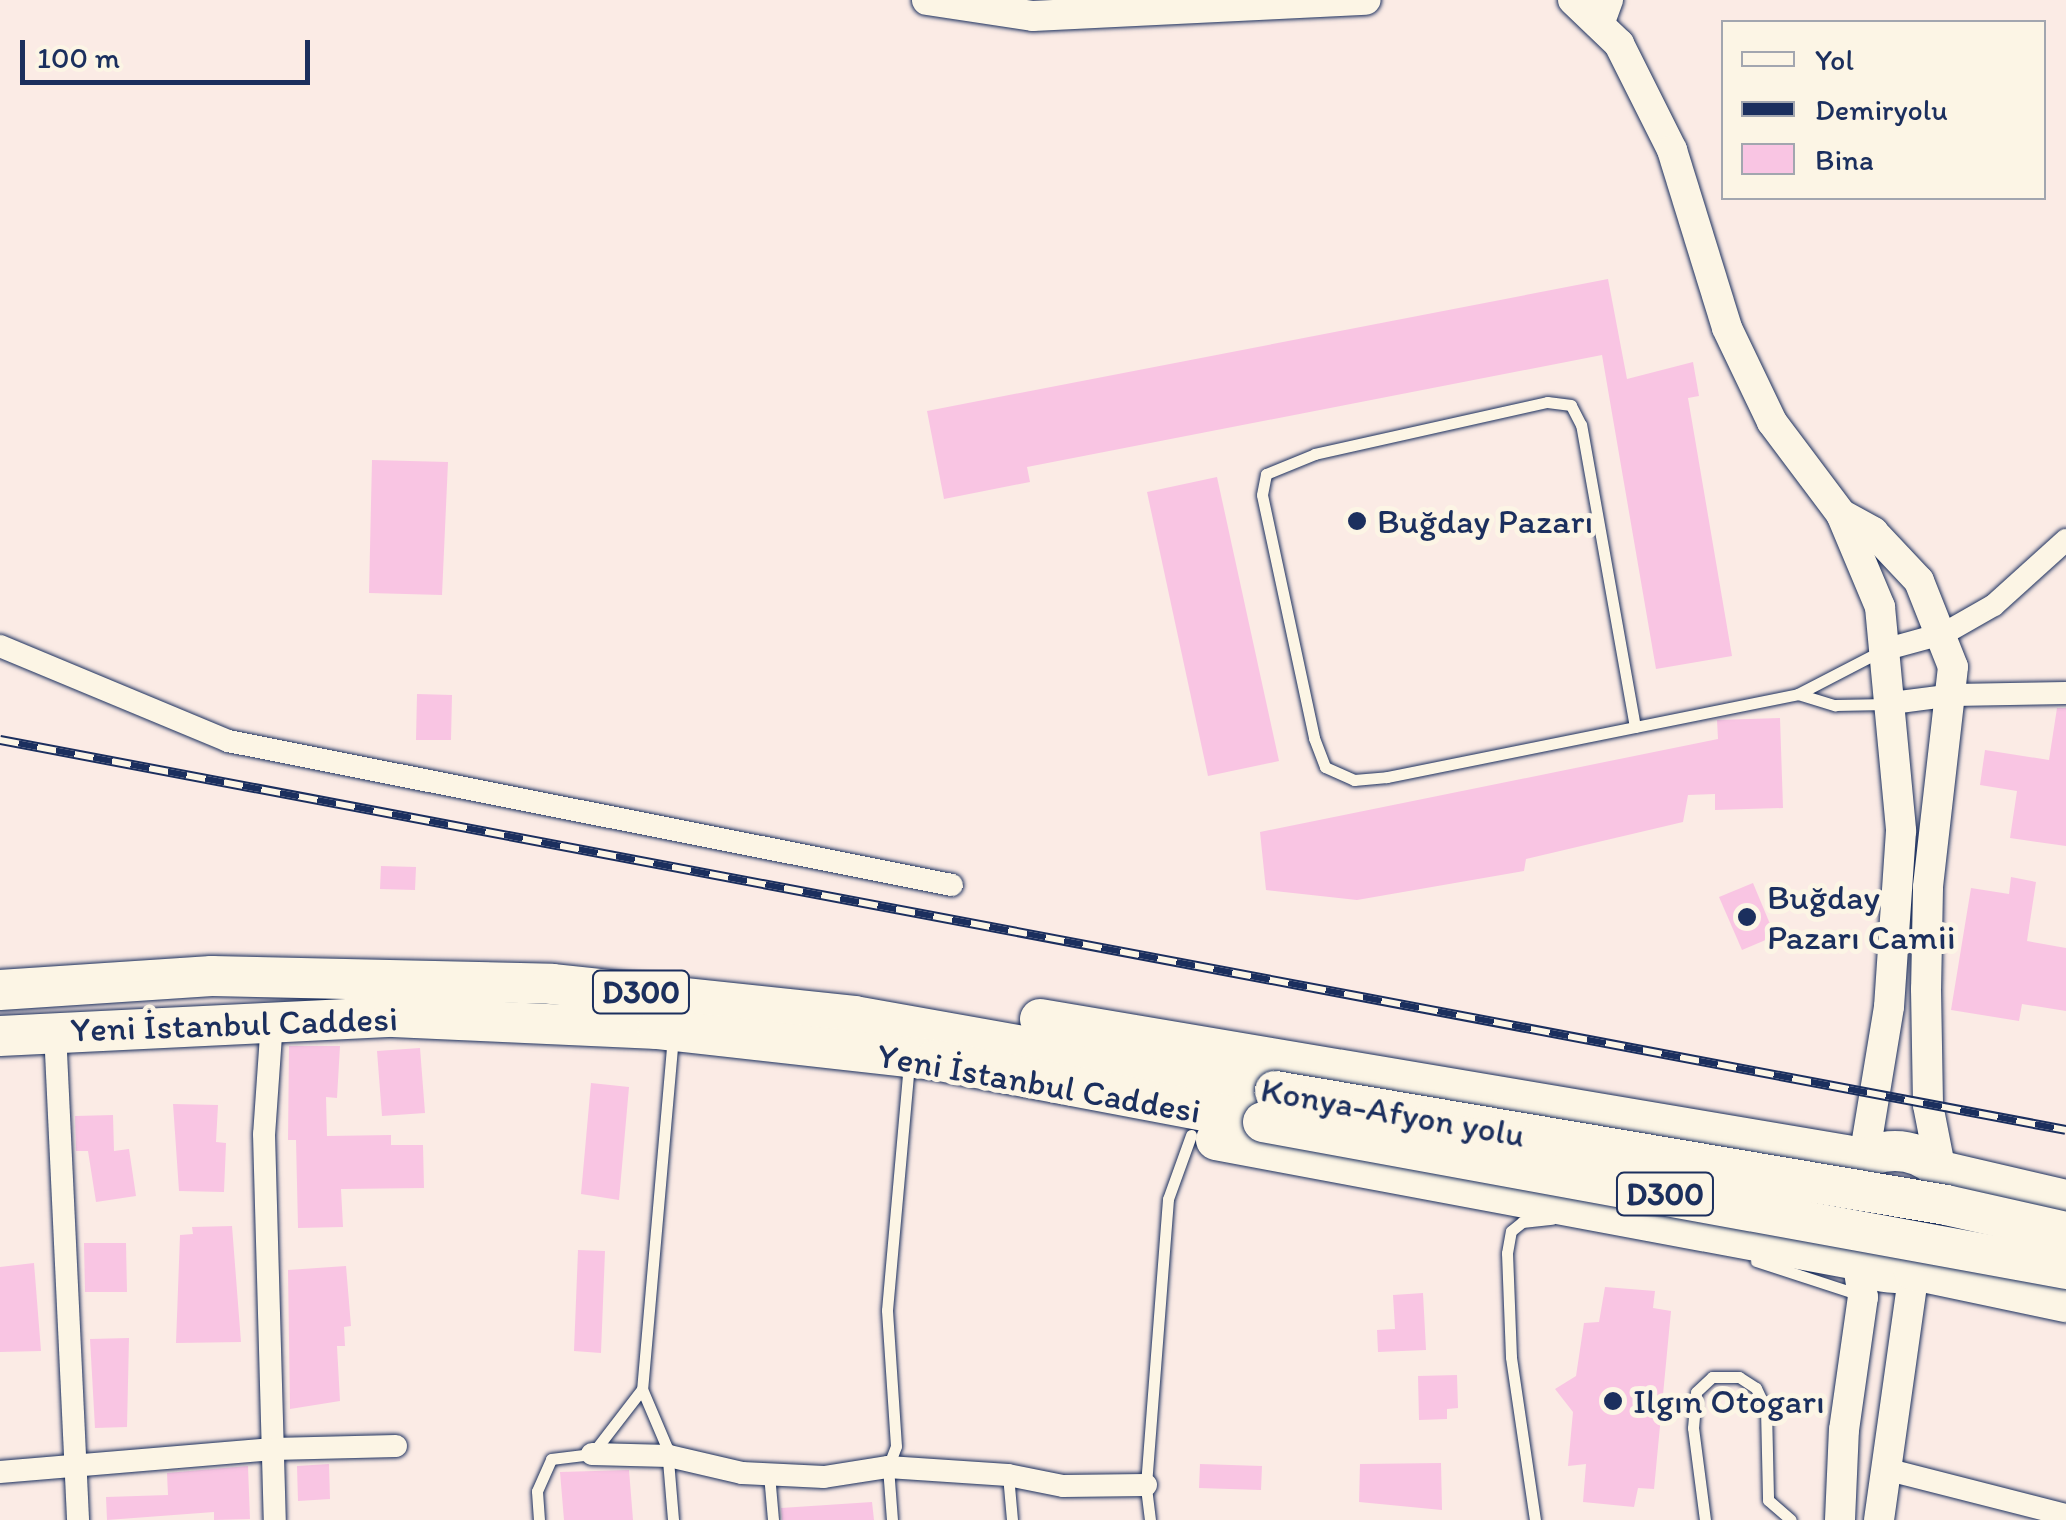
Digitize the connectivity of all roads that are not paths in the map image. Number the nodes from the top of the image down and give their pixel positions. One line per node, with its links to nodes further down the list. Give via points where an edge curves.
1 (926, 0): 2 (street, via 1033,16)
2 (1366, 0)
3 (1573, 0): 4 (street)
4 (1604, 9): 5 (street, via 1672,150 1727,328 1772,422)
5 (1840, 514): 7 (street, via 1873,532 1919,582); 9 (street, via 1870,574)
6 (2066, 540): 7 (street, via 1994,605)
7 (1945, 633): 9 (street); 12 (street)
8 (0, 646): 15 (street, via 228,741)
9 (1887, 649): 11 (lane); 13 (street)
10 (2066, 693): 12 (street)
11 (1798, 694): 13 (lane, via 1835,704); 14 (lane)
12 (1954, 694): 13 (street); 26 (street, via 1927,922 1928,1104)
13 (1892, 703): 25 (street, via 1901,830 1888,1007)
14 (1635, 727): 14 (lane, via 1387,777 1354,780 1325,768 1262,494 1266,474 1283,462 1334,450 1547,402 1570,405 1581,425)
15 (952, 885)
16 (0, 990): 17 (highway, Konya-Afyon yolu / D300, via 212,976 552,984)
17 (854, 1016): 23 (highway, Konya-Afyon yolu / D300); 25 (highway, via 940,1012 1122,1029)
18 (272, 1021): 19 (highway, Yeni İstanbul Caddesi / D300); 20 (highway, Yeni İstanbul Caddesi / D300, via 393,1017); 38 (street, via 264,1134)
19 (54, 1030): 21 (highway, Yeni İstanbul Caddesi / D300); 41 (street)
20 (673, 1031): 22 (highway, Yeni İstanbul Caddesi / D300); 36 (lane)
21 (0, 1036)
22 (908, 1060): 23 (highway, Yeni İstanbul Caddesi / D300); 24 (highway, via 929,1074); 42 (lane, via 886,1310 896,1446)
23 (1269, 1106): 29 (highway, Konya-Afyon yolu / D300, bridge, via 1892,1195); 32 (highway, Yeni İstanbul Caddesi / D300, bridge)
24 (1190, 1136): 28 (highway); 47 (lane, via 1168,1199)
25 (1864, 1158): 26 (highway, via 1905,1152); 34 (highway, via 1836,1195 1841,1242)
26 (1941, 1171): 27 (highway); 33 (highway, via 1954,1204 1950,1239)
27 (2066, 1200)
28 (1515, 1214): 30 (lane, via 1522,1222 1558,1219); 34 (highway); 57 (lane, via 1512,1357)
29 (2066, 1232)
30 (1682, 1244)
31 (1735, 1256): 34 (lane)
32 (2066, 1269)
33 (1914, 1270): 34 (highway, via 1874,1270); 35 (highway); 43 (street)
34 (1860, 1278): 60 (street)
35 (2066, 1302)
36 (642, 1389): 39 (lane); 40 (lane)
37 (396, 1446): 38 (street)
38 (273, 1449): 41 (street); 50 (street)
39 (592, 1454): 40 (street); 51 (lane, via 551,1459 537,1491)
40 (669, 1456): 45 (street); 52 (lane)
41 (73, 1465): 44 (street); 49 (street)
42 (888, 1467): 45 (street, via 824,1477); 46 (street); 54 (lane)
43 (1889, 1470): 48 (street); 61 (street)
44 (0, 1472)
45 (769, 1473): 53 (lane)
46 (1008, 1474): 47 (street, via 1064,1486); 55 (lane)
47 (1146, 1486): 56 (lane)
48 (2066, 1515)
49 (78, 1520)
50 (275, 1520)
51 (538, 1520)
52 (673, 1520)
53 (773, 1520)
54 (892, 1520)
55 (1012, 1520)
56 (1150, 1520)
57 (1535, 1520)
58 (1705, 1520): 59 (lane, via 1692,1428 1696,1392 1712,1378 1739,1378 1756,1388 1766,1410 1768,1500)
59 (1790, 1520)
60 (1840, 1520)
61 (1879, 1520)

